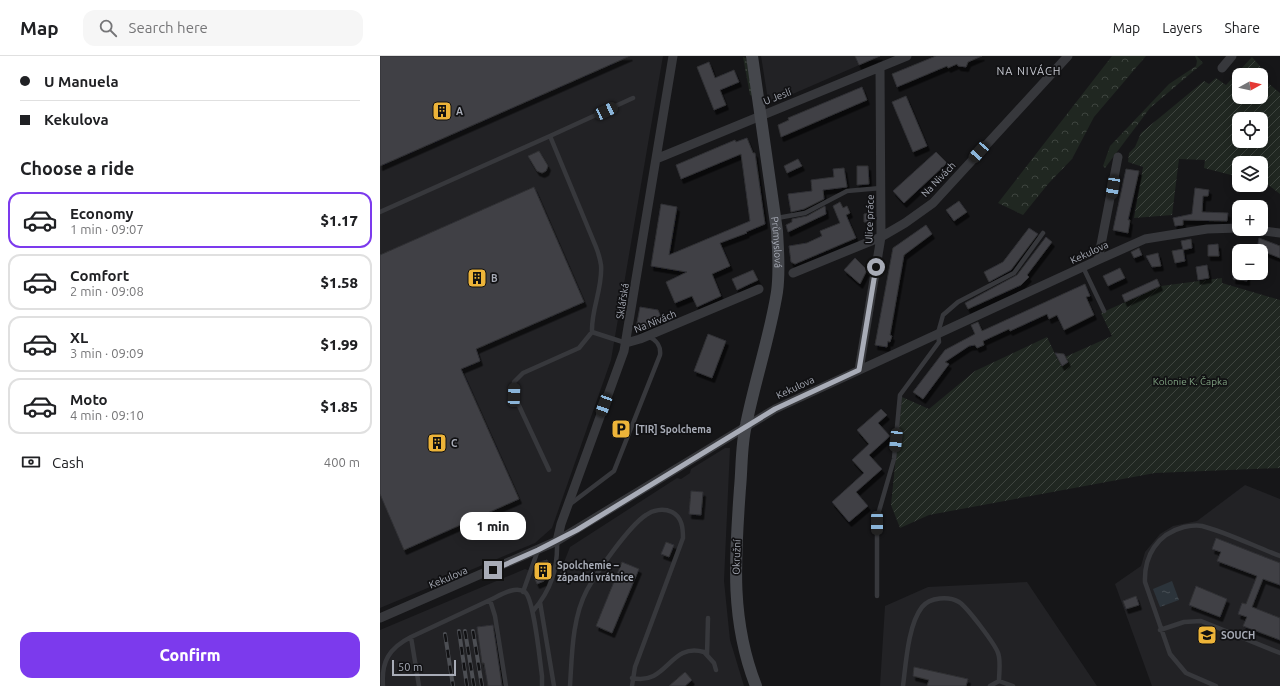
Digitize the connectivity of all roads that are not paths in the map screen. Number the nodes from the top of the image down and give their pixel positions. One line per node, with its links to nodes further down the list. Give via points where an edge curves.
1 (673, 56): 12 (street, Sklářská)
2 (752, 56): 9 (street, Průmyslová)
3 (907, 56): 6 (street, U Jeslí)
4 (1068, 56): 20 (street, Na Nivách, via 933,202 905,224)
5 (1232, 56): 7 (street)
6 (880, 67): 9 (street, U Jeslí); 13 (street, Ulice práce)
7 (1222, 68)
8 (633, 98): 10 (lane)
9 (761, 114): 12 (street, U Jeslí); 15 (street, Průmyslová)
10 (550, 136): 14 (lane); 26 (lane, via 601,264 600,285 591,318)
11 (1118, 157): 21 (street)
12 (656, 159): 29 (street, Sklářská)
13 (881, 188): 15 (lane, via 847,191 805,213); 20 (street, Ulice práce)
14 (380, 212)
15 (775, 218): 31 (street, Průmyslová, via 777,291)
16 (1232, 228): 21 (street, Kekulova, via 1207,229 1145,240)
17 (1268, 231): 19 (street)
18 (1043, 232): 27 (lane, via 1014,273 958,302 943,315)
19 (1280, 233)
20 (881, 237): 23 (street, Na Nivách); 30 (street, Ulice práce)
21 (1098, 260): 22 (street, Kekulova)
22 (1083, 267): 25 (lane); 27 (street, Kekulova)
23 (792, 274)
24 (759, 289): 28 (street, Na Nivách)
25 (1104, 311)
26 (592, 332): 29 (lane); 32 (lane, via 579,348 523,373 514,382 514,395)
27 (938, 333): 30 (street, Kekulova); 38 (lane, via 939,342 900,395 892,468 877,518)
28 (648, 336): 29 (street, Na Nivách); 33 (lane, via 658,344 660,355 614,471)
29 (626, 343): 33 (street, Sklářská)
30 (859, 370): 31 (street, Kekulova, via 775,409)
31 (745, 427): 34 (street, Kekulova); 58 (street, Okružní, via 735,550 735,581 738,621)
32 (549, 470)
33 (567, 507): 34 (street, Sklářská)
34 (557, 541): 35 (street, Kekulova); 40 (lane, via 555,569 545,596)
35 (538, 550): 37 (lane); 42 (street, Kekulova)
36 (1280, 556): 44 (lane, via 1201,525 1174,530 1156,544 1146,563 1145,582)
37 (523, 592): 39 (lane, via 508,592); 41 (lane, via 530,600)
38 (877, 596)
39 (490, 600): 45 (lane); 53 (lane)
40 (540, 602): 41 (lane); 55 (lane)
41 (533, 611): 54 (lane)
42 (380, 618)
43 (708, 618): 47 (lane)
44 (1160, 630): 46 (lane, via 1184,622 1201,621); 62 (lane, via 1170,654 1186,673)
45 (411, 637): 51 (lane, via 397,645 386,657); 52 (lane)
46 (1280, 653)
47 (707, 655): 48 (lane); 49 (lane, via 704,652 692,651 681,655 654,681 645,682)
48 (716, 670)
49 (632, 678): 56 (lane, via 683,538 680,519 665,510 652,512 637,523 605,562 587,590 574,636); 57 (lane)
50 (999, 681): 59 (lane, via 999,654 968,609 959,602 945,598 924,605 916,616); 60 (lane); 61 (lane)
51 (383, 686)
52 (419, 686)
53 (506, 686)
54 (542, 686)
55 (554, 686)
56 (570, 686)
57 (632, 686)
58 (756, 686)
59 (903, 686)
60 (990, 686)
61 (1013, 686)
62 (1216, 686)

